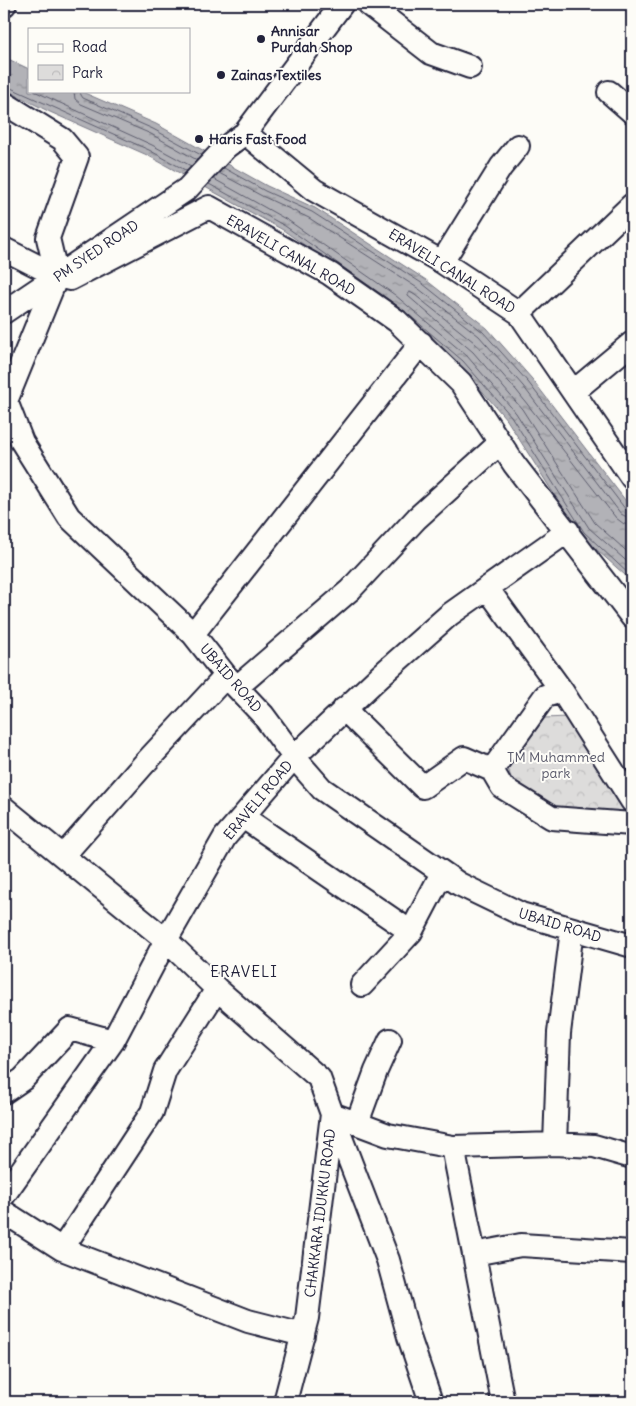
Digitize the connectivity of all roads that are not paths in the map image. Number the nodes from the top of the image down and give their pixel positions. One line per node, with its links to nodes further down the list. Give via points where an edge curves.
1 (342, 4): 7 (street, PM SYED ROAD)
2 (368, 4): 3 (street, via 431,53)
3 (470, 68)
4 (609, 92): 6 (street)
5 (6, 110): 12 (street, via 62,138 76,157 48,238)
6 (632, 112)
7 (245, 133): 11 (street, ERAVELI CANAL ROAD, via 314,190); 12 (street, PM SYED ROAD, via 187,189)
8 (518, 146): 11 (street, via 501,167)
9 (632, 205): 14 (street)
10 (4, 249): 12 (street)
11 (442, 262): 14 (street, ERAVELI CANAL ROAD)
12 (57, 276): 13 (street, PM SYED ROAD); 16 (street, ERAVELI CANAL ROAD, via 70,279 209,208 330,274 397,320); 23 (street, UBAID ROAD, via 6,401 22,442 69,517)
13 (4, 312)
14 (519, 313): 17 (street, ERAVELI CANAL ROAD)
15 (632, 343): 17 (street)
16 (421, 344): 18 (street, ERAVELI CANAL ROAD, via 462,382); 23 (street)
17 (574, 392): 19 (street, ERAVELI CANAL ROAD)
18 (500, 443): 20 (street, ERAVELI CANAL ROAD); 24 (street, via 417,518 350,590)
19 (632, 478)
20 (568, 531): 21 (street, ERAVELI ROAD); 22 (street, ERAVELI CANAL ROAD)
21 (487, 588): 25 (street); 26 (street, ERAVELI ROAD, via 449,615)
22 (632, 616)
23 (193, 634): 24 (street, UBAID ROAD)
24 (231, 681): 27 (street, UBAID ROAD); 33 (street, via 144,764)
25 (562, 691): 28 (street, via 545,696); 29 (street)
26 (344, 709): 27 (street, ERAVELI ROAD); 28 (street, via 424,787 464,758)
27 (294, 757): 31 (street, ERAVELI ROAD); 34 (street, UBAID ROAD, via 322,789)
28 (492, 770): 32 (street, via 502,786 552,818)
29 (632, 802)
30 (4, 808): 33 (street, CHAKKARA IDUKKU ROAD)
31 (243, 817): 36 (street); 37 (street, ERAVELI ROAD, via 225,837)
32 (632, 824)
33 (63, 856): 37 (street, CHAKKARA IDUKKU ROAD)
34 (442, 873): 35 (street, UBAID ROAD, via 521,914); 36 (street)
35 (572, 930): 38 (street, UBAID ROAD); 46 (street, via 559,1033)
36 (411, 932): 39 (street)
37 (166, 940): 40 (street, CHAKKARA IDUKKU ROAD); 42 (street, ERAVELI ROAD)
38 (632, 946)
39 (362, 984)
40 (217, 989): 44 (street, CHAKKARA IDUKKU ROAD, via 319,1078); 51 (street, via 165,1071 152,1112)
41 (390, 1040): 45 (street)
42 (112, 1041): 43 (street, via 70,1029 23,1079); 49 (street, ERAVELI ROAD)
43 (4, 1092)
44 (332, 1114): 45 (street); 54 (street, CHAKKARA IDUKKU ROAD); 56 (street, via 388,1260)
45 (357, 1123): 47 (street, via 388,1135)
46 (555, 1144): 47 (street); 48 (street, via 594,1146)
47 (453, 1147): 53 (street)
48 (632, 1157)
49 (4, 1195)
50 (4, 1212): 51 (street)
51 (62, 1249): 54 (street, via 248,1321)
52 (632, 1252): 53 (street, via 521,1244)
53 (474, 1254): 57 (street)
54 (303, 1335): 55 (street, CHAKKARA IDUKKU ROAD)
55 (285, 1402)
56 (431, 1402)
57 (502, 1402)

